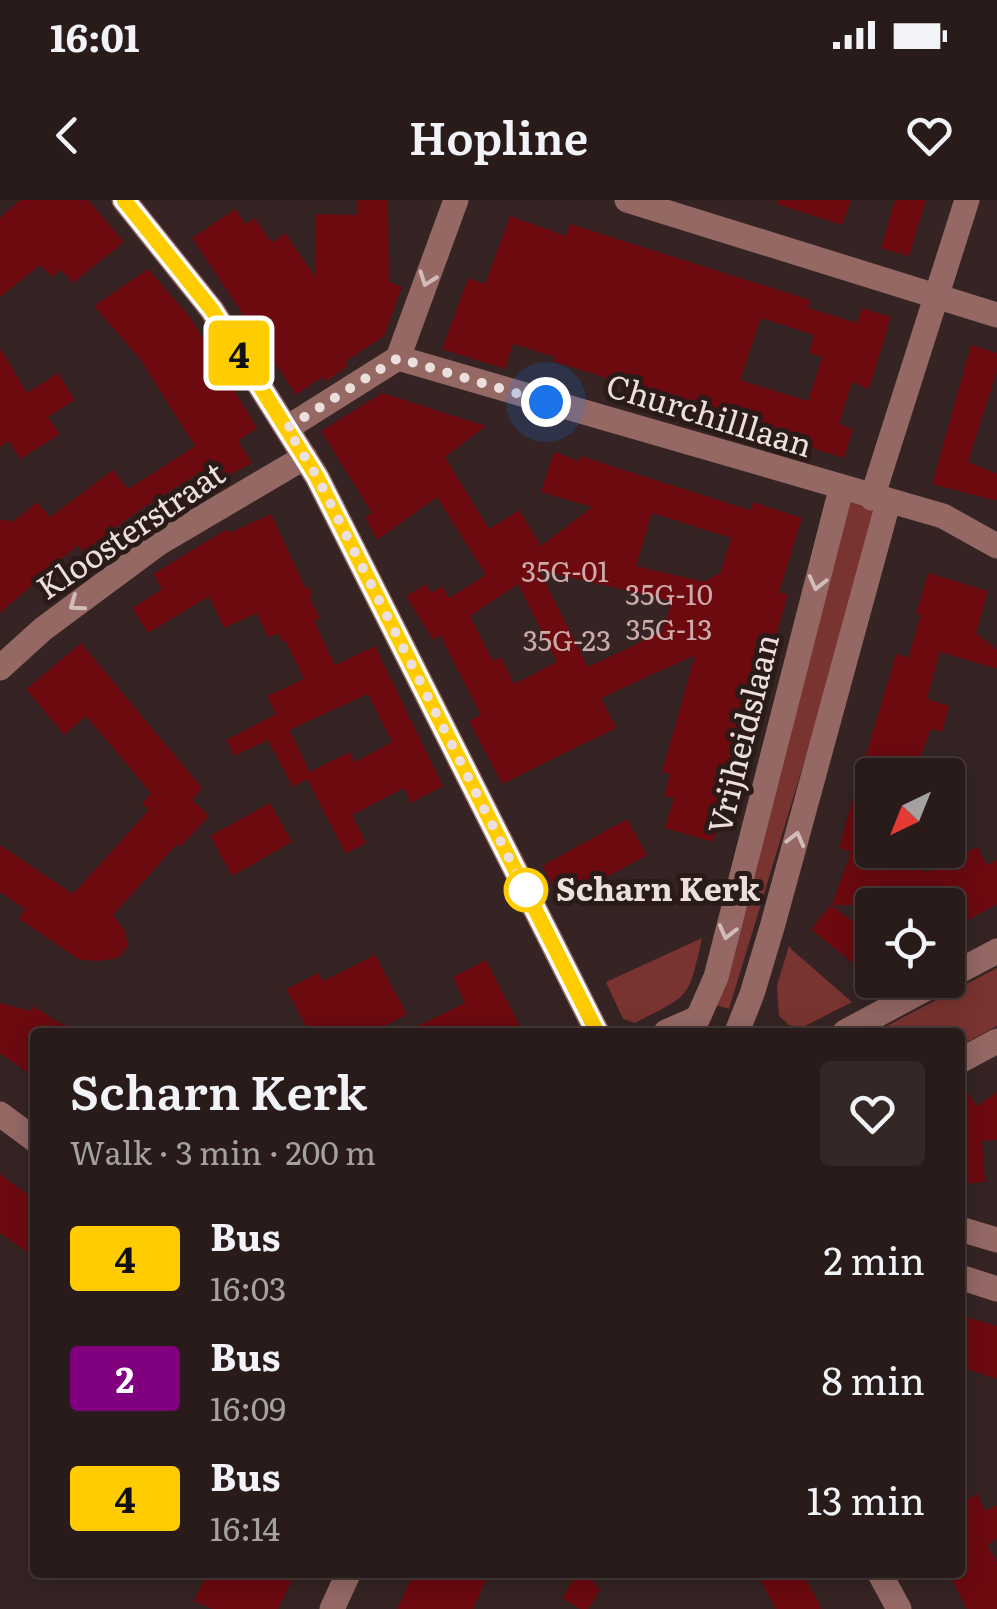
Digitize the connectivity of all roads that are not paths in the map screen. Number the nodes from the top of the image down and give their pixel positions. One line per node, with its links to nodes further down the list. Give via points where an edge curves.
1 (124, 200): 8 (street, via 212,310)
2 (456, 200): 7 (street, one-way to 7)
3 (627, 200): 5 (street)
4 (967, 200): 5 (street)
5 (938, 295): 6 (street); 11 (street)
6 (997, 315)
7 (398, 358): 8 (street); 10 (street, Churchilllaan)
8 (287, 428): 9 (street)
9 (305, 457): 13 (street, Kloosterstraat, one-way to 13, via 159,543); 18 (street)
10 (841, 489): 11 (street, Churchilllaan); 17 (street, Vrijheidslaan, one-way to 17, via 716,976)
11 (880, 501): 12 (street, Churchilllaan, via 943,516); 21 (street, one-way to 11, via 772,924)
12 (997, 546)
13 (0, 668)
14 (997, 951): 15 (street)
15 (965, 968)
16 (909, 998): 22 (street)
17 (698, 1018): 19 (street); 20 (street)
18 (595, 1028)
19 (675, 1028)
20 (724, 1028)
21 (735, 1028)
22 (853, 1028)
23 (997, 1041): 24 (street)
24 (965, 1058)
25 (0, 1114): 26 (street)
26 (30, 1136)
27 (965, 1230): 28 (street)
28 (997, 1240)
29 (965, 1278): 30 (street)
30 (997, 1288)
31 (346, 1578): 33 (street)
32 (882, 1578): 34 (street)
33 (332, 1609)
34 (899, 1609)

